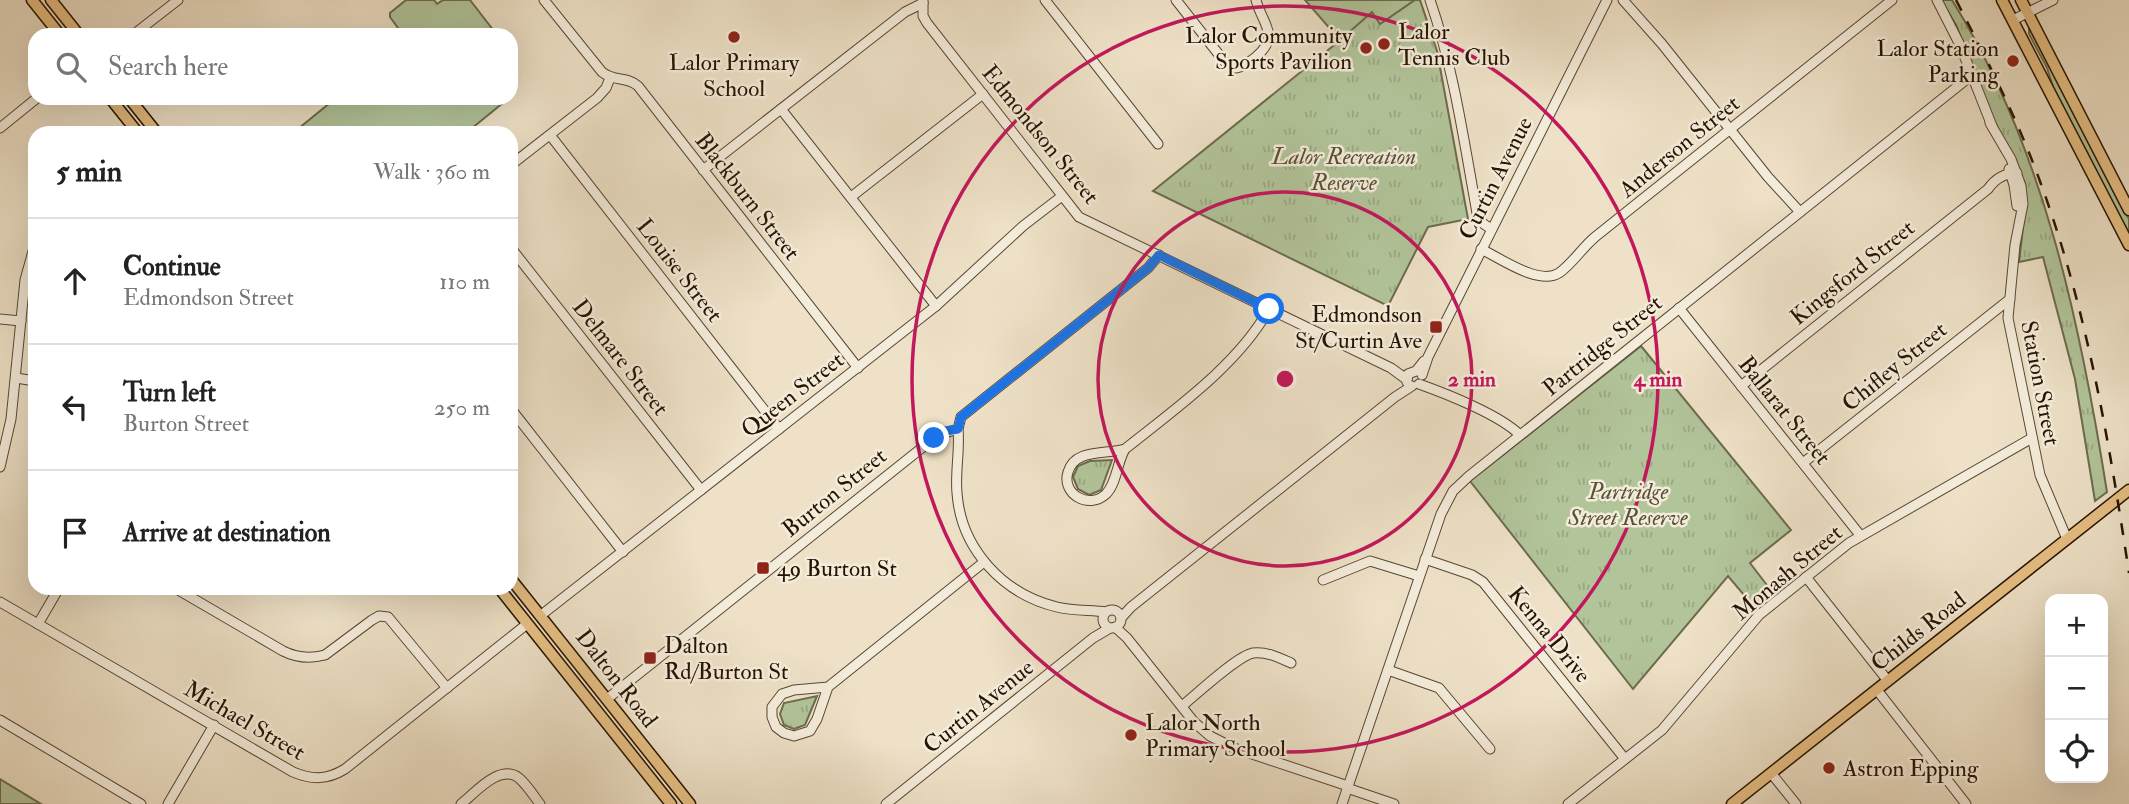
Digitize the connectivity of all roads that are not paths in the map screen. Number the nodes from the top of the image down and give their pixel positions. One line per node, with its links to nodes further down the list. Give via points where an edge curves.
1 (32, 0): 21 (main road)
2 (51, 0): 22 (main road)
3 (178, 0): 23 (street)
4 (1045, 0): 36 (street)
5 (1176, 0): 6 (street, via 1232,67 1246,65 1268,39 1268,27)
6 (1256, 0)
7 (1430, 0): 44 (street, via 1459,113 1477,213)
8 (1602, 0): 19 (street, Curtin Avenue)
9 (1608, 0): 19 (street, Curtin Avenue)
10 (1892, 0): 34 (street, Anderson Street)
11 (1937, 0): 24 (street, Station Street)
12 (2002, 0): 20 (main road)
13 (2021, 0): 18 (main road)
14 (2053, 0): 18 (street)
15 (546, 1): 25 (street, Blackburn Street)
16 (923, 2): 26 (street, Edmondson Street, via 924,19); 30 (street)
17 (1624, 3): 34 (street)
18 (2028, 14): 20 (street); 42 (main road)
19 (1597, 16): 44 (street, Curtin Avenue)
20 (2013, 20): 45 (main road)
21 (54, 28)
22 (73, 28)
23 (143, 28)
24 (1972, 75): 39 (street, Station Street); 43 (street, Partridge Street)
25 (610, 78): 35 (street, via 597,98); 38 (street, Blackburn Street, via 635,83)
26 (983, 94): 40 (street, Edmondson Street); 41 (street)
27 (28, 105): 33 (street)
28 (116, 105): 31 (main road)
29 (134, 105): 32 (main road)
30 (781, 109): 38 (street); 41 (street)
31 (132, 126)
32 (150, 126)
33 (0, 127)
34 (1730, 130): 43 (street); 46 (street, Anderson Street, via 1595,237 1558,274 1534,275)
35 (550, 135): 37 (street); 64 (street, Louise Street)
36 (1158, 144)
37 (518, 160)
38 (703, 170): 58 (street, Blackburn Street)
39 (2013, 174): 50 (street, Station Street, via 2021,186 2023,204); 62 (street, Kingsford Street, via 1988,189)
40 (1062, 196): 47 (street, Edmondson Street, via 1079,217); 51 (street, Queen Street)
41 (851, 197): 51 (street)
42 (2129, 210)
43 (1800, 212): 52 (street, Partridge Street)
44 (1491, 229): 46 (street, Curtin Avenue)
45 (2129, 245)
46 (1481, 249): 60 (street, Curtin Avenue)
47 (1159, 255): 53 (street, Edmondson Street); 65 (street, Burton Street, via 961,417)
48 (518, 257): 72 (street, Delmare Street)
49 (28, 290): 56 (street)
50 (2010, 299): 54 (street, Chifley Street); 57 (street, Station Street)
51 (936, 306): 58 (street, Queen Street)
52 (1679, 308): 62 (street, Ballarat Street); 66 (street, Partridge Street)
53 (1269, 309): 60 (street, Edmondson Street); 68 (street, via 1212,379)
54 (1987, 317): 57 (street, via 2001,319); 69 (street, Chifley Street)
55 (0, 319): 56 (street)
56 (22, 321): 59 (street)
57 (2010, 327): 67 (street, Station Street)
58 (858, 368): 64 (street, Queen Street)
59 (16, 378): 61 (street); 70 (street)
60 (1414, 378): 66 (street, Edmondson Street, via 1506,423); 87 (street, Curtin Avenue)
61 (28, 380)
62 (1741, 386): 69 (street, Ballarat Street)
63 (518, 418): 75 (street)
64 (779, 429): 72 (street, Queen Street)
65 (958, 429): 77 (street, via 959,507); 96 (street, Burton Street, via 939,435)
66 (1520, 435): 76 (street, Partridge Street, via 1453,491)
67 (2032, 438): 73 (street, Monash Street); 74 (street, Station Street, via 2042,483)
68 (1125, 449): 68 (street, via 1104,496 1090,501 1071,492 1066,475 1077,458)
69 (1803, 463): 73 (street, Ballarat Street)
70 (0, 467)
71 (2129, 490): 74 (main road, Childs Road)
72 (701, 491): 75 (street, Queen Street)
73 (1860, 535): 79 (street, Monash Street)
74 (2067, 539): 92 (main road, Childs Road)
75 (623, 552): 86 (street, Queen Street)
76 (1425, 559): 78 (street, Partridge Street); 102 (street, Kenna Drive, via 1483,582)
77 (984, 562): 87 (street, via 1025,595); 93 (street)
78 (1419, 576): 80 (street, via 1370,561); 91 (street, Partridge Street)
79 (1806, 577): 92 (street); 102 (street, Monash Street, via 1759,615 1671,720)
80 (1323, 580)
81 (518, 588): 86 (main road, Dalton Road)
82 (55, 595): 88 (street)
83 (195, 595): 94 (street, via 298,657 325,655 372,620 388,617)
84 (504, 595): 89 (main road, Dalton Road)
85 (0, 602): 88 (street, Michael Street)
86 (540, 616): 96 (main road, Dalton Road)
87 (1112, 620): 97 (street); 113 (street, Curtin Avenue)
88 (38, 624): 100 (street, Michael Street)
89 (527, 624): 94 (street, Michael Street); 98 (main road, Dalton Road)
90 (1291, 663): 97 (street, via 1252,653)
91 (1388, 670): 101 (street, via 1439,688); 104 (street, Partridge Street)
92 (1888, 681): 95 (main road, Childs Road)
93 (828, 687): 93 (street, via 810,731 789,736 776,727 772,707 782,694)
94 (447, 688): 100 (street, Michael Street, via 345,769 324,778 301,775)
95 (1877, 690): 103 (main road, Childs Road); 119 (street)
96 (607, 699): 98 (main road, Burton Street); 112 (main road, Dalton Road)
97 (1182, 706): 104 (street, via 1202,730 1220,742)
98 (595, 709): 111 (main road, Dalton Road)
99 (0, 720): 105 (street)
100 (214, 725): 108 (street)
101 (1490, 749)
102 (1625, 759): 116 (street, Monash Street)
103 (1772, 773): 117 (main road, Childs Road); 118 (street)
104 (1348, 787): 114 (street, Partridge Street); 115 (street)
105 (130, 796): 106 (street); 107 (street)
106 (141, 804)
107 (150, 804)
108 (168, 804)
109 (461, 804): 110 (street, via 494,778 509,774)
110 (540, 804)
111 (671, 804)
112 (690, 804)
113 (886, 804)
114 (1342, 804)
115 (1394, 804)
116 (1568, 804)
117 (1732, 804)
118 (1796, 804)
119 (1966, 804)

